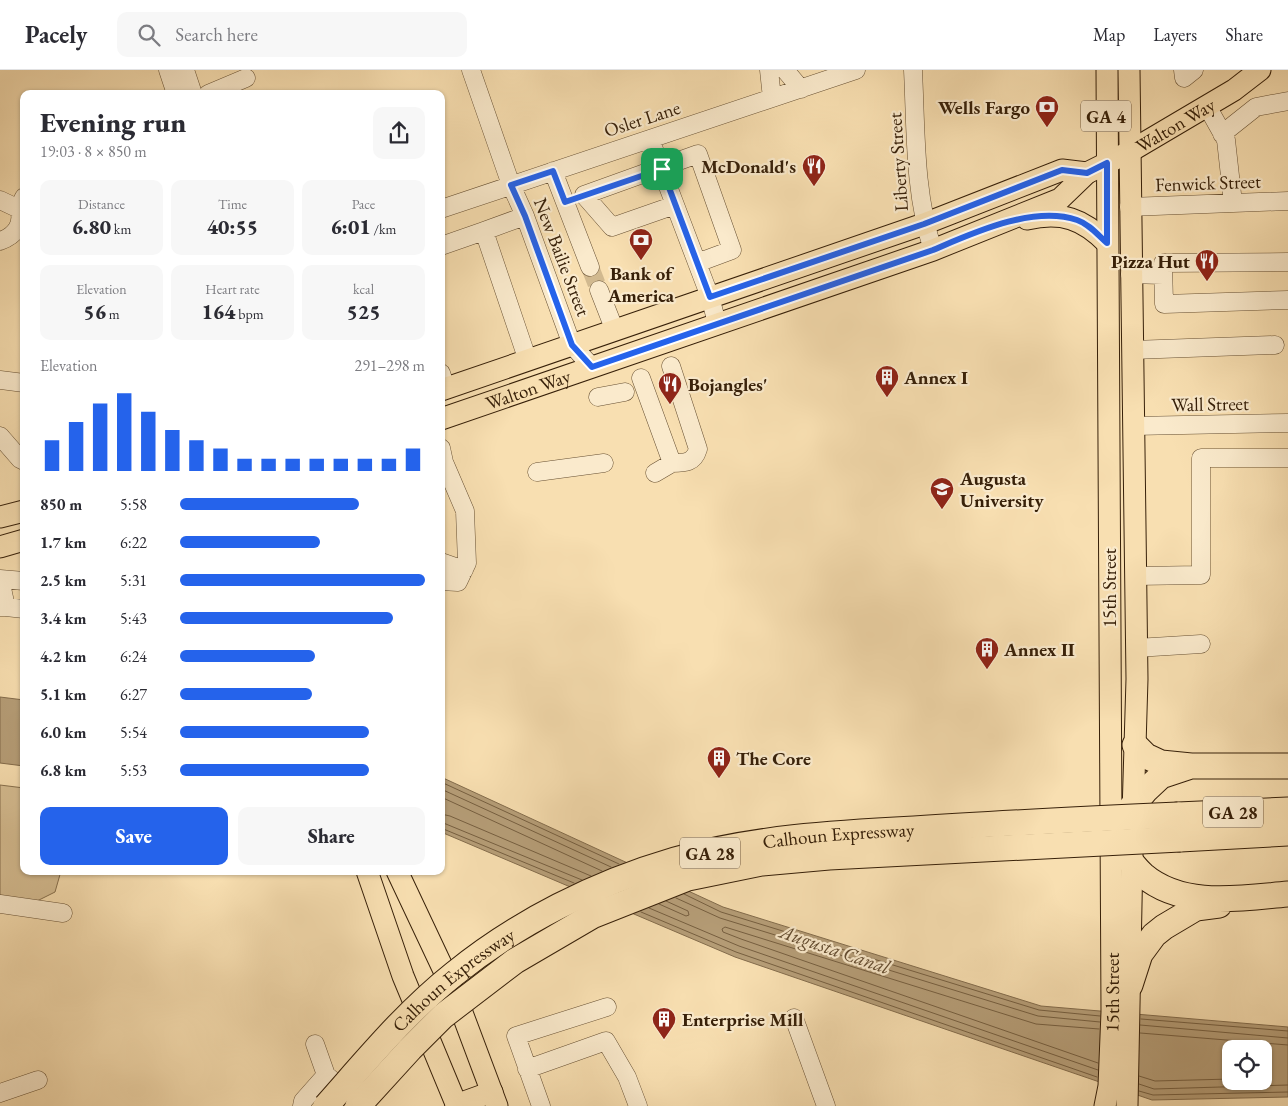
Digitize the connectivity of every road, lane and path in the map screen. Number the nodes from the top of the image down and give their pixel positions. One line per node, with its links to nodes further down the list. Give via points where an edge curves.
1 (168, 70): 15 (street)
2 (185, 70): 16 (street)
3 (472, 70): 28 (street, New Bailie Street)
4 (769, 70): 18 (street)
5 (785, 70): 14 (street)
6 (856, 70): 14 (street, Osler Lane)
7 (913, 70): 40 (street, Liberty Street)
8 (1107, 70): 24 (main road, 15th Street / GA 4)
9 (1129, 70): 23 (main road, 15th Street / GA 4)
10 (1183, 70): 11 (street, via 1184,78)
11 (1194, 70)
12 (1251, 73): 20 (main road, Walton Way)
13 (246, 78): 17 (street)
14 (801, 88): 18 (street, Osler Lane)
15 (175, 90)
16 (192, 90)
17 (218, 90)
18 (772, 98): 22 (street, Osler Lane)
19 (1288, 101): 21 (street, via 1256,107)
20 (1206, 106): 21 (street); 23 (main road, Walton Way)
21 (1222, 134): 34 (street, via 1226,140)
22 (650, 139): 25 (street); 26 (street, Osler Lane)
23 (1129, 152): 24 (main road, Walton Way / GA 4); 36 (main road, 15th Street)
24 (1107, 163): 27 (main road, Walton Way / GA 4); 44 (main road, 15th Street)
25 (662, 169): 29 (street); 35 (street); 48 (street, via 698,154 732,250)
26 (553, 171): 28 (street, Osler Lane); 32 (street)
27 (1087, 173): 40 (main road, Walton Way, via 1062,170); 41 (main road, Walton Way / GA 4, via 1060,198)
28 (511, 185): 37 (street, Osler Lane); 38 (street, New Bailie Street)
29 (584, 195): 32 (street); 35 (street, via 612,228)
30 (0, 200): 33 (street)
31 (1288, 201): 34 (street, Fenwick Street)
32 (565, 202): 49 (street)
33 (20, 203)
34 (1233, 203): 36 (street, Fenwick Street)
35 (675, 205): 48 (street)
36 (1129, 207): 50 (main road, 15th Street)
37 (445, 209)
38 (525, 216): 42 (street); 57 (street, New Bailie Street)
39 (20, 222): 43 (street, via 10,237)
40 (924, 224): 46 (street, Liberty Street); 53 (main road, Walton Way)
41 (986, 228): 44 (main road, via 1046,214 1078,220); 46 (main road, Walton Way / GA 4)
42 (484, 231): 45 (street); 60 (street)
43 (0, 241)
44 (1107, 243): 100 (main road, 15th Street)
45 (445, 245)
46 (933, 250): 55 (main road, Walton Way / GA 4)
47 (1288, 262): 51 (street, via 1162,263)
48 (697, 263): 53 (street)
49 (590, 267)
50 (1130, 274): 51 (street); 59 (main road, 15th Street)
51 (1163, 275): 54 (street, via 1164,304)
52 (599, 290): 56 (street)
53 (710, 297): 55 (street); 56 (main road, Walton Way)
54 (1288, 300)
55 (717, 323): 62 (main road, Walton Way / GA 4)
56 (615, 331): 57 (main road, Walton Way)
57 (572, 345): 60 (main road, Walton Way); 62 (street, New Bailie Street)
58 (1275, 346): 59 (street)
59 (1132, 350): 73 (main road, 15th Street)
60 (528, 361): 63 (main road, Walton Way)
61 (671, 366): 78 (street, via 698,449 689,462)
62 (592, 367): 69 (main road, Walton Way / GA 4)
63 (498, 371): 67 (main road, Walton Way); 69 (main road)
64 (641, 378): 78 (street)
65 (0, 380): 66 (street)
66 (20, 382)
67 (445, 384)
68 (625, 392): 70 (street)
69 (507, 397): 71 (main road, Walton Way / GA 4)
70 (598, 398)
71 (445, 418)
72 (1288, 423): 73 (street, Wall Street)
73 (1133, 426): 88 (main road, 15th Street)
74 (0, 436): 76 (street)
75 (1288, 458): 88 (street, via 1200,458 1200,575)
76 (20, 459)
77 (604, 463): 80 (street)
78 (672, 463): 81 (street)
79 (445, 467): 87 (street, via 465,511 467,563)
80 (537, 472)
81 (655, 473)
82 (20, 512): 83 (main road)
83 (0, 517)
84 (20, 541): 85 (main road)
85 (0, 546)
86 (445, 563): 87 (street)
87 (464, 570): 91 (street, via 458,582)
88 (1135, 576): 94 (main road, 15th Street)
89 (0, 579): 90 (street); 92 (street)
90 (20, 581)
91 (445, 581)
92 (10, 608)
93 (1201, 644): 94 (street)
94 (1136, 648): 95 (main road, 15th Street)
95 (1135, 745): 96 (highway, via 1146,756 1161,763); 98 (main road, 15th Street)
96 (1191, 766): 97 (highway); 98 (highway, via 1161,776)
97 (1288, 766)
98 (1134, 804): 100 (highway); 102 (main road, 15th Street)
99 (1288, 810): 122 (highway, Calhoun Expressway / GA 28, bridge, via 838,833 756,843 676,860 624,877 539,917 454,974 407,1017)
100 (1110, 833): 102 (highway); 111 (main road, 15th Street)
101 (1288, 833): 123 (highway, Calhoun Expressway / GA 28, bridge, via 819,858 762,863 688,878 592,916 515,961 443,1016)
102 (1132, 862): 106 (highway, via 1143,875 1174,892 1203,899); 109 (main road, 15th Street)
103 (369, 875): 120 (main road, bridge, via 403,976)
104 (399, 875): 119 (main road, bridge, via 468,1026)
105 (1288, 894): 106 (highway)
106 (1241, 898): 109 (highway, via 1196,908 1164,927 1140,954)
107 (0, 904): 108 (street)
108 (63, 913)
109 (1130, 985): 111 (main road, 15th Street)
110 (607, 1007): 114 (street, via 516,1036)
111 (1121, 1012): 118 (main road, 15th Street)
112 (794, 1018): 127 (street)
113 (315, 1044): 115 (street)
114 (527, 1069): 125 (street); 126 (street, via 606,1041 627,1077)
115 (326, 1074): 121 (street); 124 (street)
116 (38, 1080): 117 (street)
117 (0, 1093)
118 (1117, 1098)
119 (494, 1099): 120 (main road)
120 (457, 1105)
121 (302, 1106)
122 (326, 1106)
123 (358, 1106)
124 (364, 1106)
125 (541, 1106)
126 (638, 1106)
127 (826, 1106)

